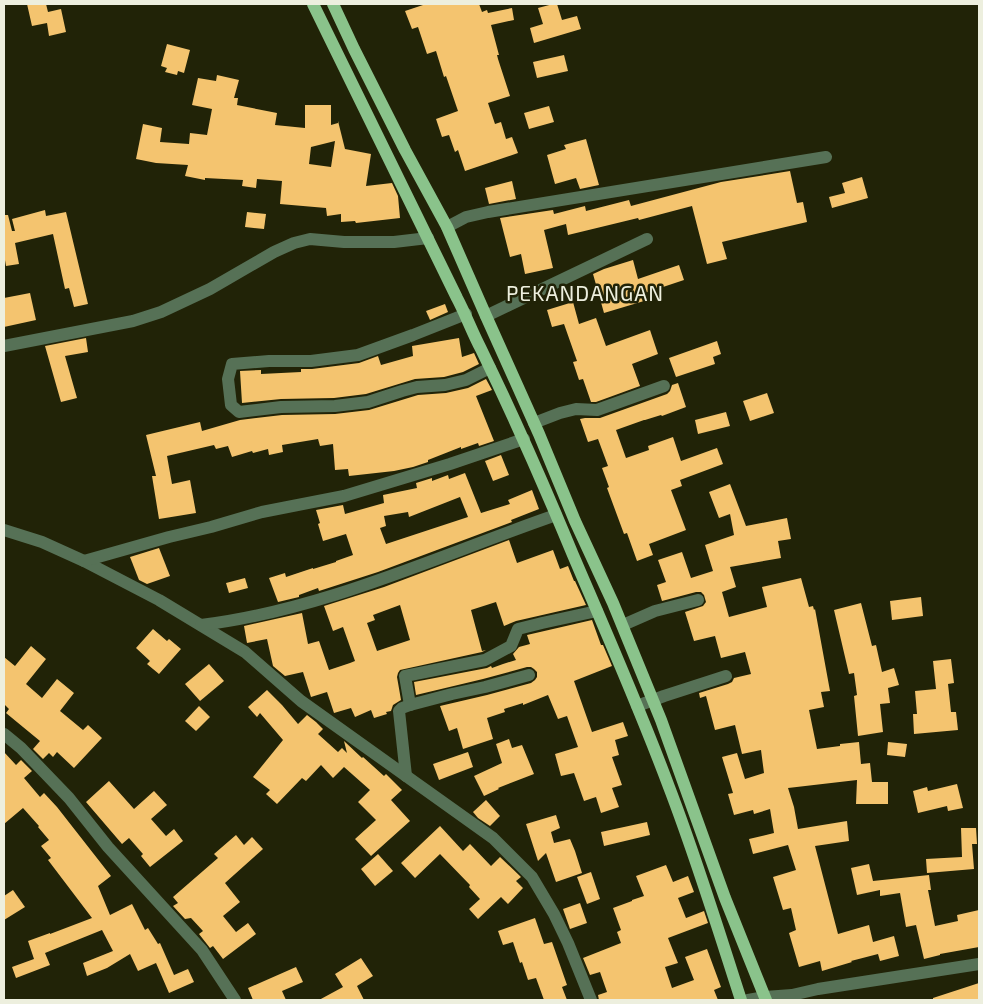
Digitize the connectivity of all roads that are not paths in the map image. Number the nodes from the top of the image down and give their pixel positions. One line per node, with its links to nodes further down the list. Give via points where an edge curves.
1 (313, 4): 5 (main road)
2 (334, 4): 4 (main road, via 354,49)
3 (826, 157): 4 (street, via 488,212 466,217)
4 (447, 227): 5 (main road); 8 (main road)
5 (428, 238): 7 (main road); 9 (street, via 394,242 310,239 294,243 161,312 134,321)
6 (647, 239): 8 (street)
7 (466, 314): 10 (main road); 10 (street, via 358,355 232,364 228,379 232,405 239,412 368,402 417,387 466,380)
8 (486, 316): 12 (main road)
9 (4, 346)
10 (490, 368): 13 (main road)
11 (664, 386): 12 (street, via 597,410 576,409)
12 (536, 422): 19 (main road, via 575,521)
13 (521, 440): 14 (main road); 16 (street, via 344,496 262,512)
14 (556, 515): 18 (main road); 20 (street, via 394,575 304,604)
15 (4, 530): 16 (street, via 42,542)
16 (84, 561): 20 (street)
17 (698, 600): 19 (street, via 655,611)
18 (597, 611): 24 (street, via 518,630 511,646 485,660 405,676); 25 (main road)
19 (627, 623): 23 (main road)
20 (201, 625): 27 (street, via 245,652 301,701)
21 (528, 675): 24 (street)
22 (726, 676): 23 (street)
23 (658, 698): 25 (street); 28 (main road)
24 (410, 705): 27 (street, via 399,711)
25 (637, 706): 29 (main road)
26 (4, 734): 32 (street, via 22,748 69,798 108,847 202,950)
27 (406, 776): 33 (street, via 493,838 532,877 568,943)
28 (723, 893): 29 (main road); 31 (main road)
29 (708, 898): 34 (main road)
30 (979, 964): 31 (street)
31 (765, 998): 35 (street)
32 (235, 1000)
33 (591, 1000)
34 (741, 1000)
35 (748, 1000)

